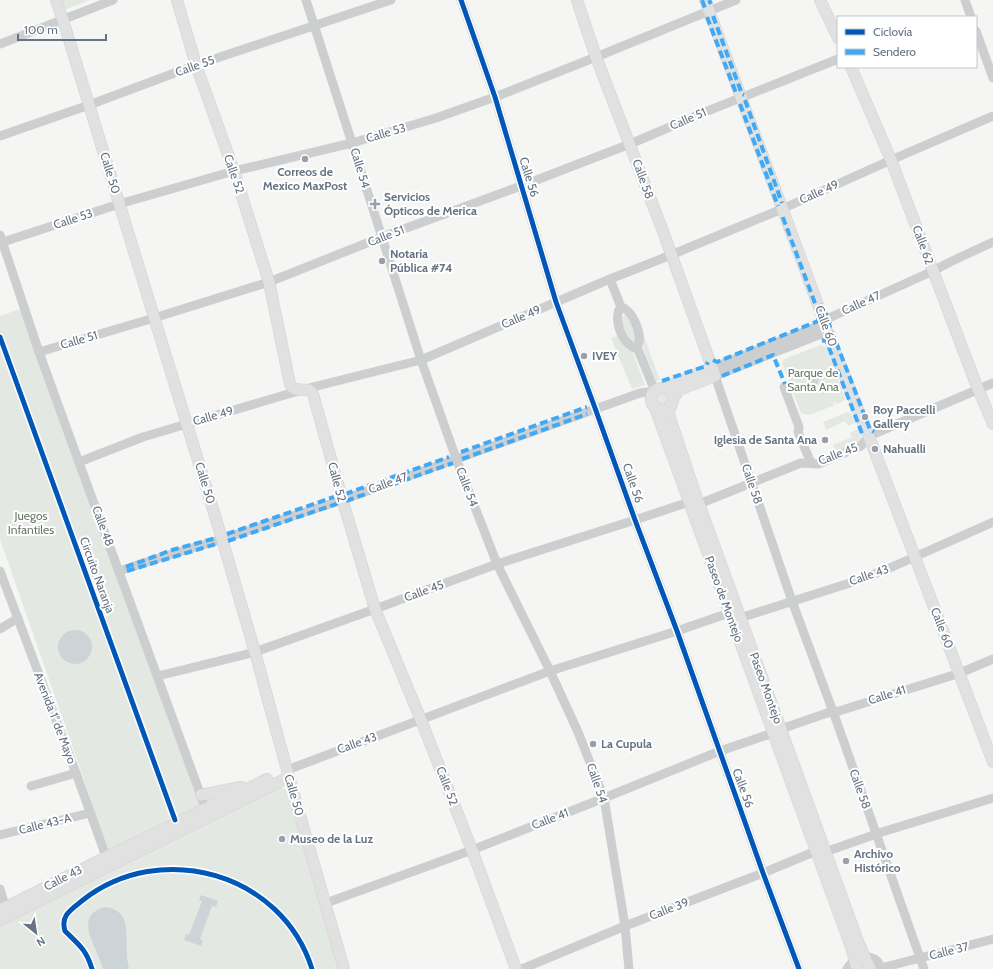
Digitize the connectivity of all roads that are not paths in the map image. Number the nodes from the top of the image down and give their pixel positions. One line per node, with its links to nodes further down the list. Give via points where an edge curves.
1 (56, 0): 14 (main road, Calle 50)
2 (177, 0): 21 (main road, Calle 52)
3 (306, 0): 15 (street, Calle 54)
4 (391, 0): 15 (street, Calle 55)
5 (461, 0): 24 (street, Calle 56)
6 (577, 0): 19 (main road, Calle 58)
7 (705, 0): 12 (main road, Calle 60)
8 (736, 0): 12 (street, Calle 53)
9 (820, 0): 17 (main road)
10 (965, 0): 13 (street)
11 (110, 1): 14 (street)
12 (710, 11): 19 (street, Calle 53); 25 (main road, Calle 60)
13 (971, 16)
14 (63, 20): 18 (street); 26 (main road, Calle 50)
15 (314, 26): 21 (street, Calle 55); 29 (street, Calle 54)
16 (977, 34): 23 (street)
17 (837, 36)
18 (0, 44)
19 (596, 57): 24 (street, Calle 53); 30 (main road, Calle 58)
20 (837, 59): 25 (street, Calle 51)
21 (196, 65): 26 (street, Calle 55); 32 (main road, Calle 52)
22 (851, 68): 31 (main road, Calle 62)
23 (993, 78)
24 (494, 97): 29 (street, Calle 53, via 436,118); 33 (street, Calle 56)
25 (741, 98): 30 (street, Calle 51); 35 (main road, Calle 60)
26 (89, 105): 28 (street, Calle 55); 34 (main road, Calle 50)
27 (993, 116): 31 (street, Calle 49)
28 (0, 136)
29 (352, 143): 32 (street, Calle 53); 36 (street, Calle 54)
30 (630, 144): 33 (street, Calle 51); 39 (main road, Calle 58)
31 (891, 160): 35 (street, Calle 49); 40 (main road, Calle 62)
32 (234, 171): 34 (street, Calle 53); 42 (main road, Calle 52)
33 (521, 186): 36 (street, Calle 51); 43 (street, Calle 56)
34 (119, 204): 37 (street, Calle 53); 45 (main road, Calle 50)
35 (782, 209): 39 (street, Calle 49); 46 (main road, Calle 60)
36 (382, 237): 42 (street, Calle 51); 50 (street, Calle 54)
37 (1, 238): 49 (street, Calle 48)
38 (993, 242): 40 (street, Calle 47)
39 (671, 255): 41 (street, Calle 49); 52 (main road, Calle 58)
40 (932, 272): 46 (street, Calle 47); 55 (main road, Calle 62)
41 (610, 279): 43 (street, Calle 49); 44 (street)
42 (269, 282): 45 (street, Calle 51); 56 (main road, Calle 52, via 290,384 295,389)
43 (556, 302): 50 (street, Calle 49); 59 (street, Calle 56)
44 (621, 307): 48 (street, via 628,311 635,322 639,333); 48 (street, via 617,314 620,330 627,342 634,348)
45 (154, 318): 49 (street, Calle 51); 61 (main road, Calle 50)
46 (824, 322): 47 (main road, Calle 60); 51 (street, Calle 47)
47 (829, 337): 51 (street, Calle 47, via 821,334); 63 (main road, Calle 60)
48 (637, 347): 57 (street, via 652,384)
49 (39, 352): 65 (street, Calle 48)
50 (421, 360): 56 (street, Calle 49); 64 (street, Calle 54)
51 (733, 364): 52 (street, Calle 47)
52 (714, 372): 57 (main road, Calle 47); 58 (main road, Calle 47, via 679,390); 67 (street, Calle 58)
53 (993, 383): 55 (street, Calle 45)
54 (784, 387): 66 (street)
55 (978, 389): 62 (main road, Calle 62); 63 (street, Calle 45)
56 (305, 390): 61 (street, Calle 49); 68 (main road, Calle 52, via 310,390 313,394)
57 (658, 390): 58 (main road, via 665,389 670,392); 59 (street, Calle 47, via 640,393); 60 (main road, via 651,395)
58 (672, 402): 60 (main road, via 665,410); 69 (main road, Paseo Montejo, via 670,418)
59 (595, 408): 64 (street, Calle 47); 70 (street, Calle 56)
60 (655, 408): 69 (main road, Paseo de Montejo)
61 (187, 424): 65 (street, Calle 49, via 143,437); 72 (main road, Calle 50)
62 (993, 424)
63 (869, 436): 66 (street, Calle 45, via 861,446 818,464); 73 (main road, Calle 60)
64 (457, 458): 68 (street, Calle 47); 74 (street, Calle 54)
65 (79, 462): 76 (street, Calle 48)
66 (811, 464): 67 (street, Calle 45, via 800,463)
67 (752, 483): 69 (street, Calle 45); 77 (street, Calle 58)
68 (342, 500): 72 (street, Calle 47); 78 (main road, Calle 52)
69 (694, 503): 70 (street, Calle 45); 79 (main road, Paseo de Montejo); 81 (main road, Paseo Montejo)
70 (635, 520): 74 (street, Calle 45); 83 (street, Calle 56)
71 (993, 522): 73 (street, Calle 43)
72 (222, 539): 76 (street, Calle 47); 84 (main road, Calle 50)
73 (915, 557): 77 (street, Calle 43, via 892,568); 87 (main road, Calle 60)
74 (497, 564): 78 (street, Calle 45); 86 (street, Calle 54)
75 (0, 571): 80 (street, Avenida 1° de Mayo)
76 (119, 571): 88 (street, Calle 48)
77 (792, 601): 81 (street, Calle 43); 89 (street, Calle 58)
78 (375, 609): 84 (street, Calle 45); 90 (main road, Calle 52)
79 (729, 613): 83 (street, Calle 43); 91 (main road, Paseo de Montejo)
80 (18, 618): 82 (street); 94 (street, Avenida 1° de Mayo)
81 (740, 618): 91 (main road, Paseo Montejo)
82 (0, 629)
83 (677, 631): 86 (street, Calle 43); 92 (street, Calle 56)
84 (255, 652): 88 (street, Calle 45); 95 (main road, Calle 50)
85 (993, 659): 87 (street, Calle 41)
86 (550, 672): 90 (street, Calle 43); 99 (street, Calle 54, via 578,732)
87 (960, 673): 89 (street, Calle 41); 93 (main road, Calle 60)
88 (158, 676): 98 (street, Calle 48)
89 (833, 712): 91 (street, Calle 41); 103 (street, Calle 58)
90 (421, 720): 95 (street, Calle 43); 105 (main road, Calle 52)
91 (777, 731): 92 (street, Calle 41); 106 (main road, Paseo Montejo)
92 (720, 751): 99 (street, Calle 41); 108 (street, Calle 56)
93 (993, 762)
94 (76, 773): 97 (street); 101 (street, Avenida 1° de Mayo)
95 (288, 773): 96 (main road, Calle 43); 102 (main road, Calle 43); 110 (main road, Calle 50)
96 (256, 784): 98 (main road); 102 (main road, Calle 43)
97 (31, 786)
98 (201, 795): 102 (street, Calle 48)
99 (604, 798): 105 (street, Calle 41); 112 (street, Calle 54)
100 (993, 798): 103 (street, Calle 39)
101 (90, 813): 104 (street, Calle 43-A); 107 (street, Avenida 1° de Mayo)
102 (207, 813): 107 (main road, Calle 43)
103 (876, 834): 106 (street, Calle 39); 114 (street, Calle 58)
104 (0, 835)
105 (472, 850): 110 (street, Calle 41); 117 (main road, Calle 52)
106 (821, 852): 108 (street, Calle 39); 115 (main road, Paseo Montejo); 115 (main road, Paseo Montejo)
107 (107, 861): 111 (main road, Calle 43)
108 (763, 873): 112 (street, Calle 39); 120 (street, Calle 56)
109 (0, 889): 111 (street)
110 (326, 903): 116 (main road, Calle 50)
111 (4, 913)
112 (625, 926): 118 (street, Calle 39); 119 (street, Calle 54)
113 (993, 939): 114 (street, Calle 37)
114 (921, 958): 122 (street, Calle 37); 123 (street, Calle 58)
115 (856, 964): 121 (main road, Paseo Montejo); 122 (street, via 868,956 878,962)
116 (344, 969)
117 (516, 969)
118 (522, 969)
119 (629, 969)
120 (799, 969)
121 (870, 969)
122 (881, 969)
123 (924, 969)

